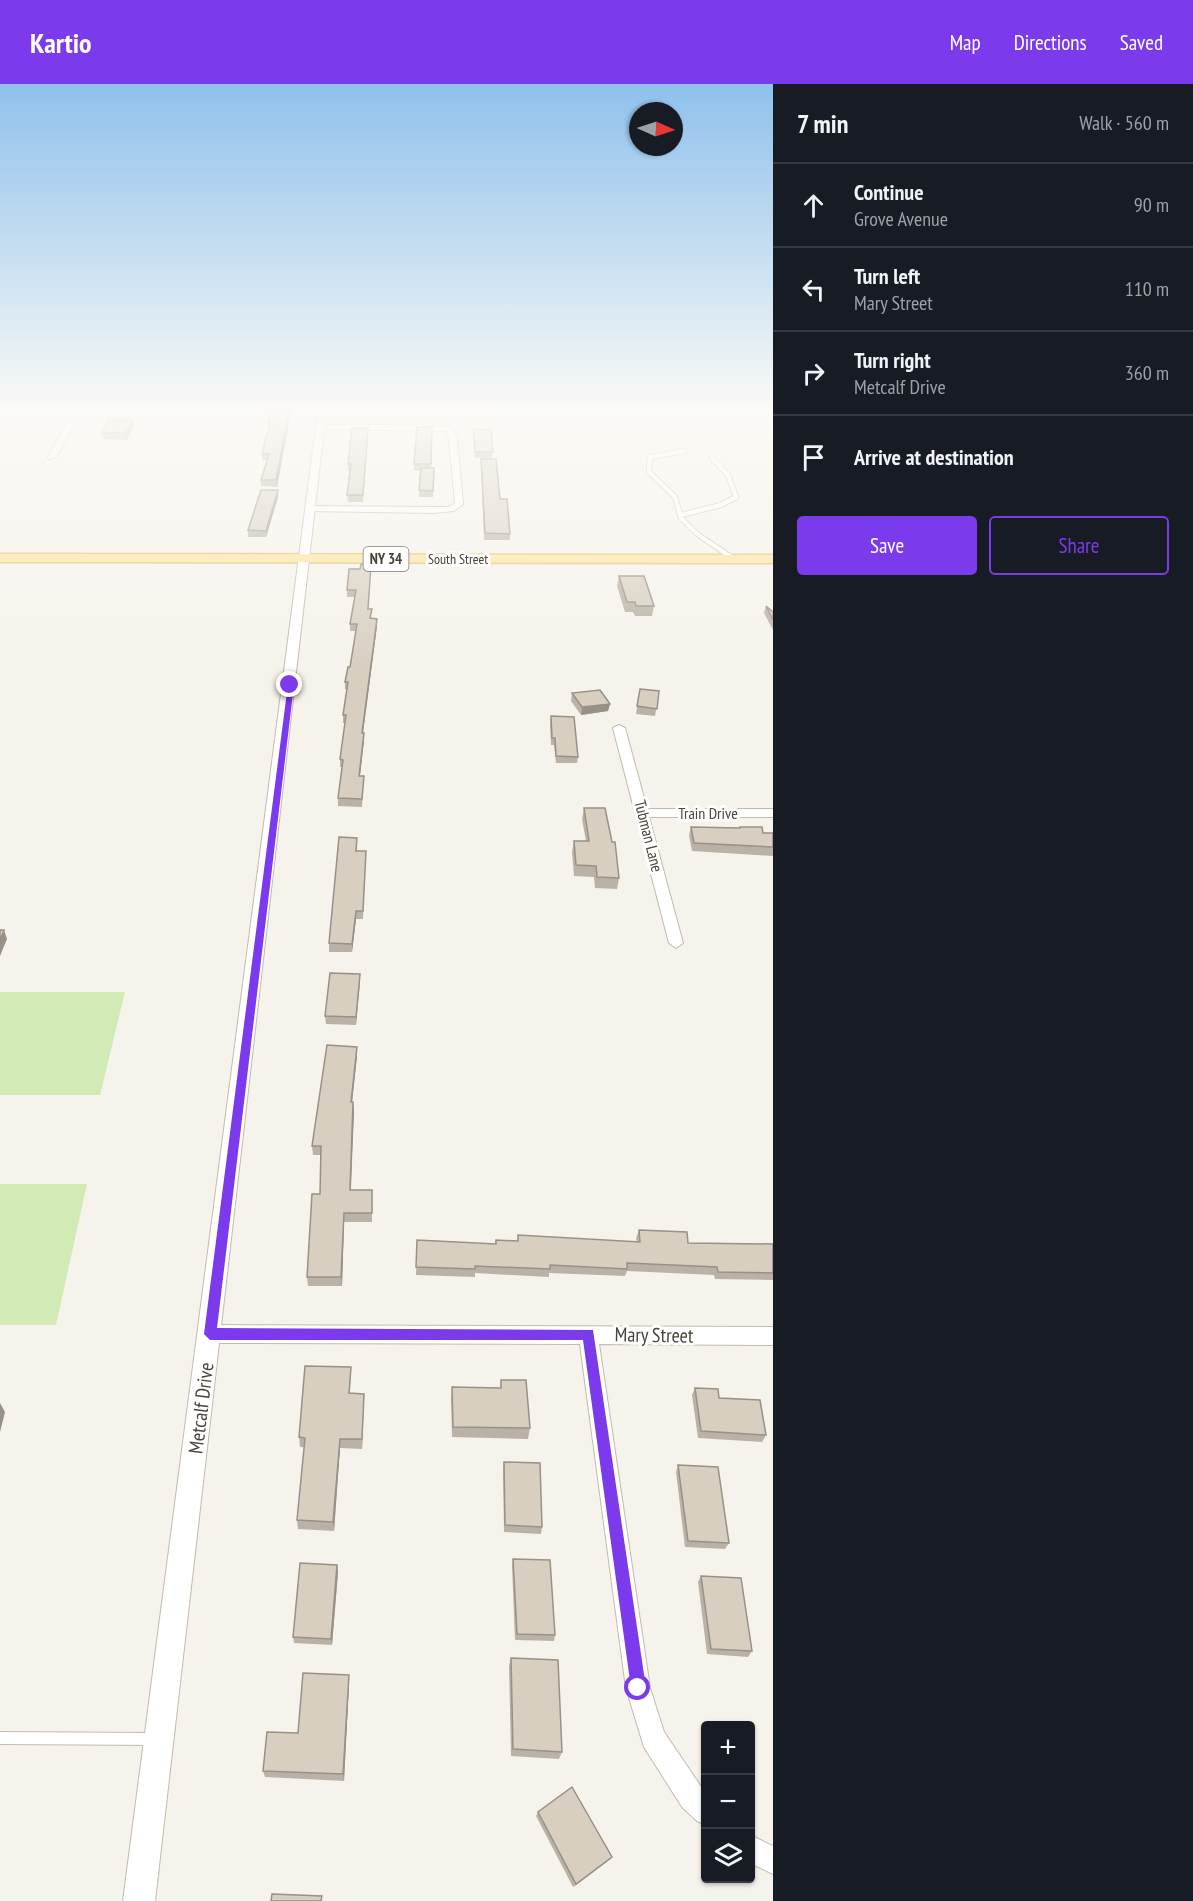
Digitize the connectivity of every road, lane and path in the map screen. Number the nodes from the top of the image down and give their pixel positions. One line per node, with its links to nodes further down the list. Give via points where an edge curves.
1 (312, 496): 5 (street, Metcalf Drive)
2 (458, 496): 5 (street, via 459,504 452,509)
3 (677, 496): 6 (lane)
4 (736, 496): 6 (lane, via 721,505)
5 (310, 509): 8 (street, Metcalf Drive)
6 (681, 515): 9 (lane, via 697,534)
7 (0, 558): 8 (main road, South Street / NY 34)
8 (304, 558): 9 (main road, South Street / NY 34); 15 (street, Metcalf Drive)
9 (734, 559): 10 (main road, South Street / NY 34)
10 (773, 559)
11 (620, 728): 12 (street, Tubman Lane)
12 (643, 813): 13 (street, Train Drive); 14 (street, Tubman Lane)
13 (773, 813)
14 (676, 943)
15 (210, 1334): 16 (street, Mary Street); 19 (street, Metcalf Drive)
16 (588, 1334): 17 (street, Mary Street); 20 (street, via 638,1688 653,1738)
17 (773, 1336)
18 (0, 1738): 19 (lane)
19 (158, 1739): 23 (street, Metcalf Drive)
20 (701, 1808)
21 (755, 1851): 22 (street)
22 (773, 1861)
23 (139, 1901)

